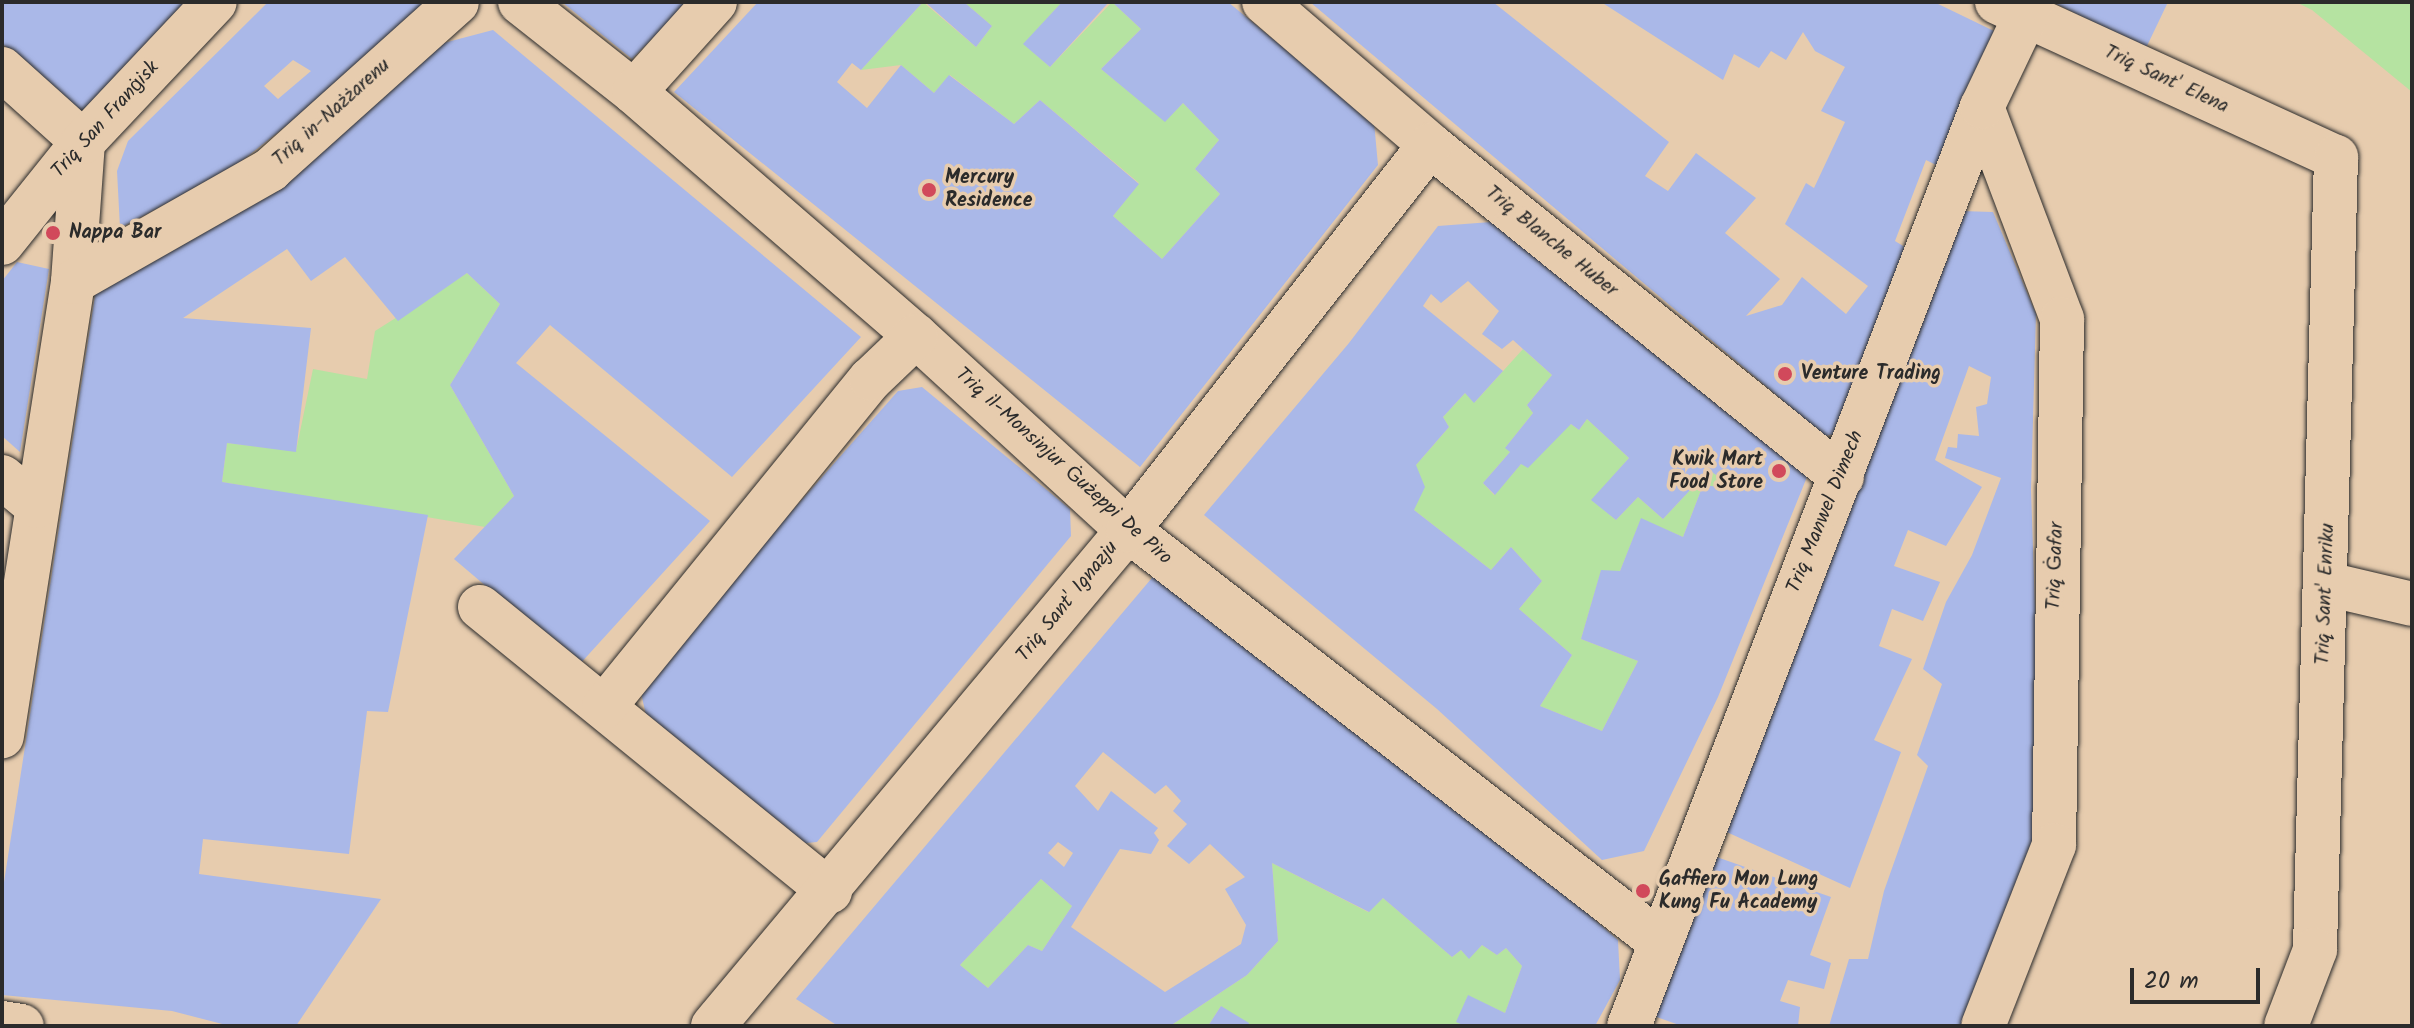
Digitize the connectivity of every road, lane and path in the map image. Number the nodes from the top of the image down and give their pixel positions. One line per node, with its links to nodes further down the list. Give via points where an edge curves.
1 (215, 2): 10 (street, Triq San Franġisk)
2 (457, 2): 14 (street, Triq in-Nażżarenu, via 270,170)
3 (520, 2): 8 (street, Triq il-Monsinjur Ġużeppi De Piro)
4 (715, 2): 8 (street)
5 (1264, 2): 11 (street, Triq Blanche Huber)
6 (2018, 7): 9 (street, Triq Manwel Dimech); 12 (street, Triq Sant' Elena)
7 (2, 69): 10 (street)
8 (634, 92): 15 (street, Triq il-Monsinjur Ġużeppi De Piro)
9 (1982, 107): 17 (street, Triq Manwel Dimech); 29 (street, Triq Ġafar, via 2062,319 2054,845)
10 (83, 142): 13 (street, Triq San Franġisk); 14 (street)
11 (1430, 145): 17 (street, Triq Blanche Huber); 19 (street, Triq Sant' Ignazju)
12 (2336, 157): 20 (street, Triq Sant' Enriku)
13 (2, 243)
14 (73, 282): 18 (street)
15 (916, 336): 19 (street, Triq il-Monsinjur Ġużeppi De Piro); 23 (street, via 871,379)
16 (2, 477): 18 (street)
17 (1842, 477): 26 (street, Triq Manwel Dimech)
18 (37, 506): 24 (street)
19 (1128, 530): 25 (street, Triq Sant' Ignazju); 26 (street, Triq il-Monsinjur Ġużeppi De Piro)
20 (2327, 584): 21 (street); 32 (street, Triq Sant' Enriku, via 2315,950)
21 (2412, 604)
22 (480, 607): 23 (street)
23 (604, 707): 25 (street)
24 (2, 736)
25 (830, 891): 27 (street, Triq Sant' Ignazju)
26 (1659, 941): 31 (street, Triq Manwel Dimech)
27 (725, 1022)
28 (2, 1023): 30 (street)
29 (1989, 1024)
30 (22, 1026)
31 (1629, 1026)
32 (2286, 1026)

